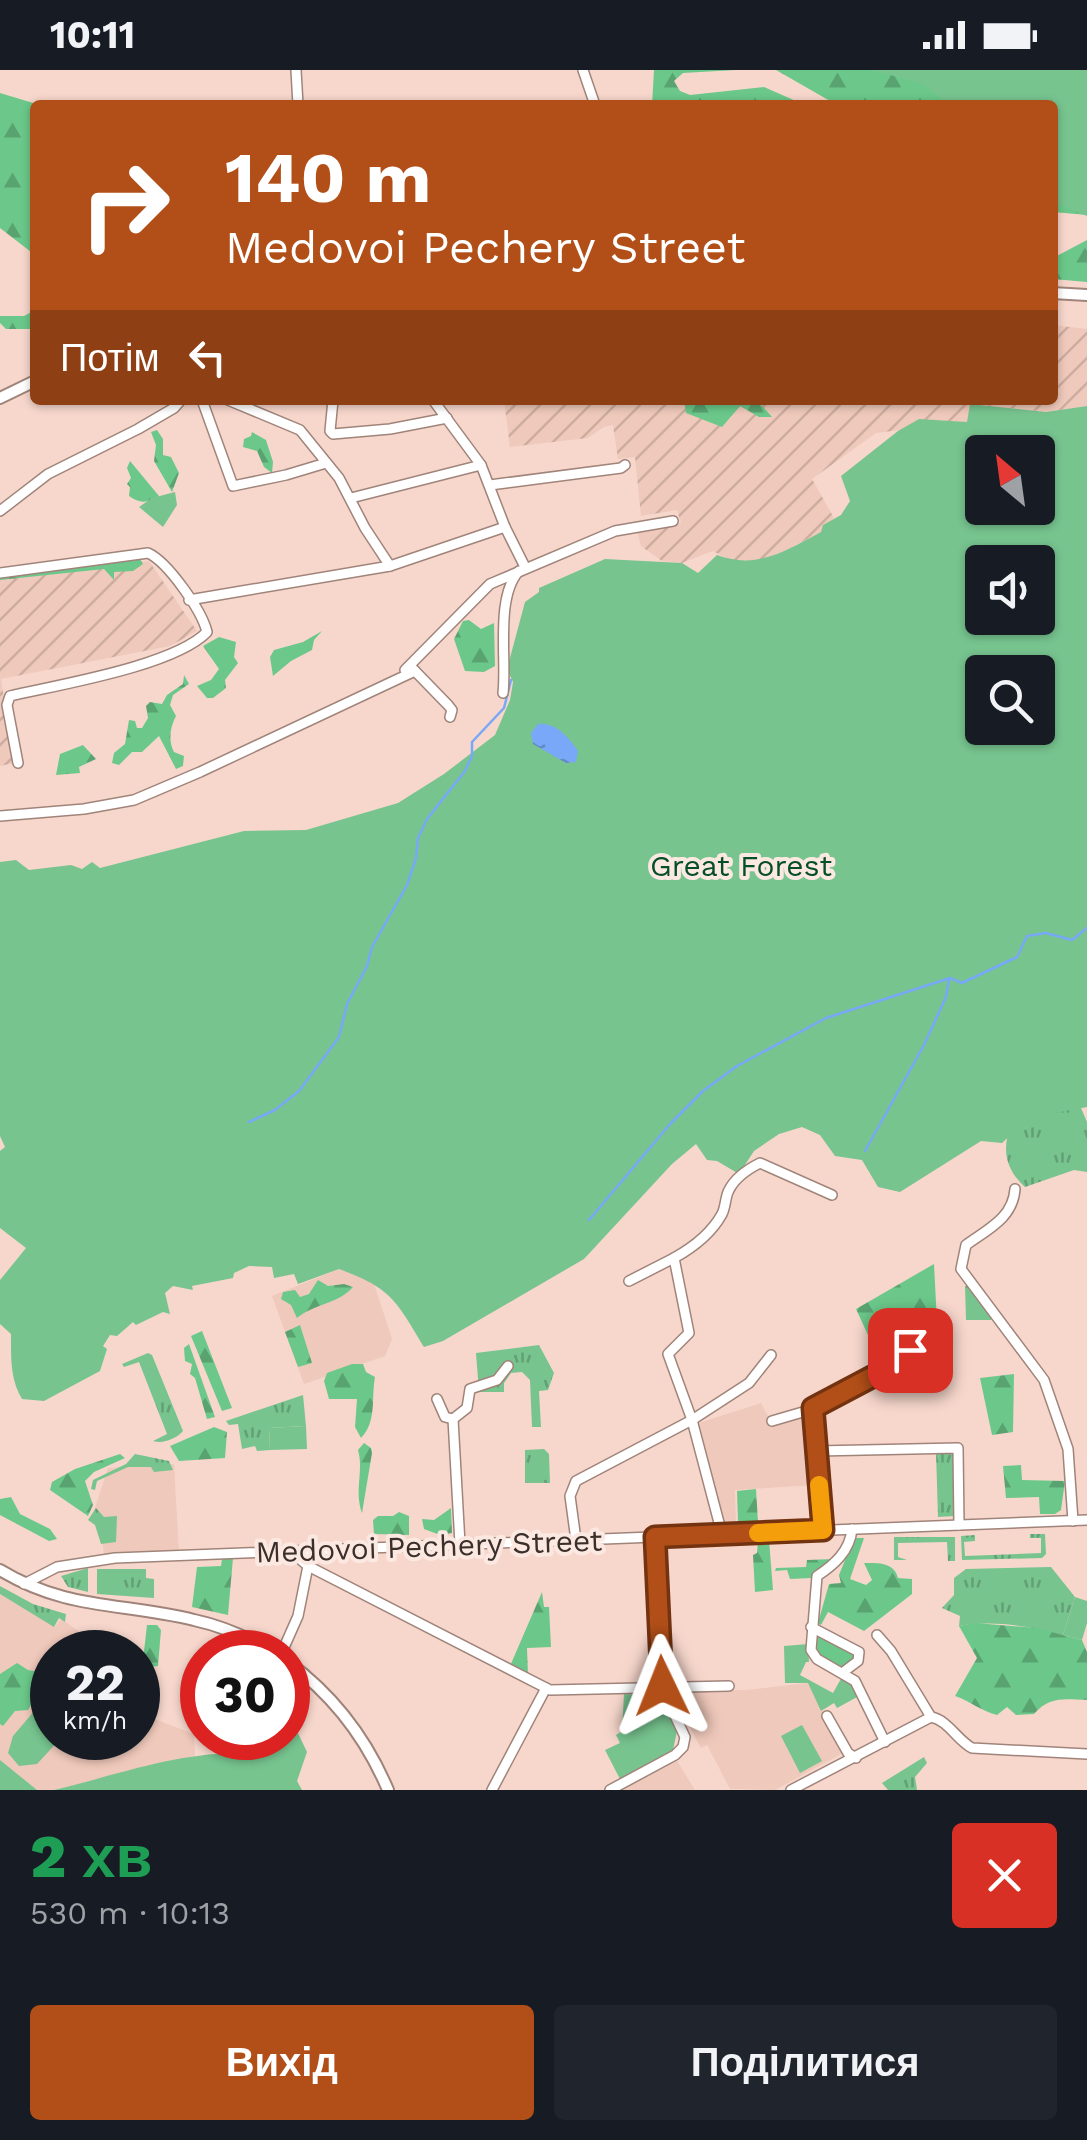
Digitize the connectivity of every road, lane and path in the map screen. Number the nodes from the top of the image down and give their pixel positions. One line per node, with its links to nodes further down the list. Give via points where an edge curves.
1 (296, 70): 3 (street)
2 (582, 70): 4 (street)
3 (298, 100)
4 (593, 100)
5 (1058, 293): 6 (main road)
6 (1087, 295)
7 (30, 384): 8 (main road)
8 (0, 398)
9 (177, 405): 20 (street, via 48,474)
10 (204, 405): 15 (street, via 234,486)
11 (241, 405): 15 (street, via 296,427)
12 (332, 405): 14 (street, via 333,434)
13 (437, 405): 14 (street)
14 (447, 418): 17 (street)
15 (326, 463): 19 (street)
16 (625, 464): 18 (street)
17 (482, 465): 18 (street); 19 (street)
18 (490, 485): 22 (street)
19 (351, 498): 23 (street)
20 (0, 511)
21 (673, 521): 24 (street, via 615,531)
22 (505, 527): 23 (street); 24 (street)
23 (390, 566): 26 (street)
24 (525, 567): 27 (street, via 483,590); 28 (street, via 510,586)
25 (0, 574): 26 (street, via 148,553)
26 (189, 600): 30 (street, via 206,626 197,640 76,684 10,696)
27 (413, 669): 29 (street, via 448,704); 31 (street, via 134,800)
28 (503, 693)
29 (450, 716)
30 (18, 763)
31 (0, 816)
32 (1015, 1188): 46 (street, via 1003,1219 966,1246 962,1269 1054,1400 1068,1449)
33 (832, 1196): 34 (street, via 760,1163 729,1190 714,1226)
34 (674, 1258): 35 (street); 42 (street, via 688,1332 668,1354)
35 (629, 1281)
36 (910, 1350): 40 (street, via 900,1362)
37 (771, 1355): 42 (street, via 748,1382)
38 (508, 1366): 41 (street, via 498,1380 470,1389 467,1408)
39 (437, 1399): 41 (street)
40 (813, 1408): 43 (street); 44 (street)
41 (452, 1419): 53 (street)
42 (692, 1420): 50 (street); 52 (street, via 576,1482 570,1496)
43 (772, 1421)
44 (816, 1450): 47 (street, via 958,1448); 48 (street)
45 (1087, 1520): 46 (street, Medovoi Pechery Street)
46 (1073, 1521): 47 (street, Medovoi Pechery Street)
47 (960, 1525): 49 (street, Medovoi Pechery Street)
48 (823, 1530): 49 (street, Medovoi Pechery Street); 50 (street, Medovoi Pechery Street)
49 (852, 1530): 58 (street, via 834,1564 817,1576)
50 (722, 1534): 51 (street, Medovoi Pechery Street)
51 (655, 1537): 52 (street, Medovoi Pechery Street); 66 (street)
52 (576, 1540): 53 (street, Medovoi Pechery Street)
53 (460, 1544): 54 (street, Medovoi Pechery Street)
54 (290, 1551): 55 (street); 57 (street, Medovoi Pechery Street, via 115,1558 58,1567)
55 (308, 1566): 60 (street); 65 (street)
56 (0, 1570): 57 (main road)
57 (24, 1584): 59 (main road, via 81,1603)
58 (811, 1627): 62 (street, via 813,1654); 62 (street, via 859,1652)
59 (223, 1630)
60 (292, 1630)
61 (878, 1635): 68 (street)
62 (842, 1673): 69 (street, via 855,1682)
63 (310, 1681): 72 (main road, via 347,1718)
64 (729, 1686): 66 (street)
65 (546, 1688): 66 (street); 73 (street)
66 (662, 1688): 74 (street, via 683,1730 683,1747)
67 (827, 1716): 71 (street)
68 (932, 1717): 69 (street); 70 (street, via 972,1748)
69 (885, 1742): 71 (street)
70 (1087, 1754)
71 (856, 1758): 75 (street)
72 (388, 1790)
73 (492, 1790)
74 (610, 1790)
75 (790, 1790)

